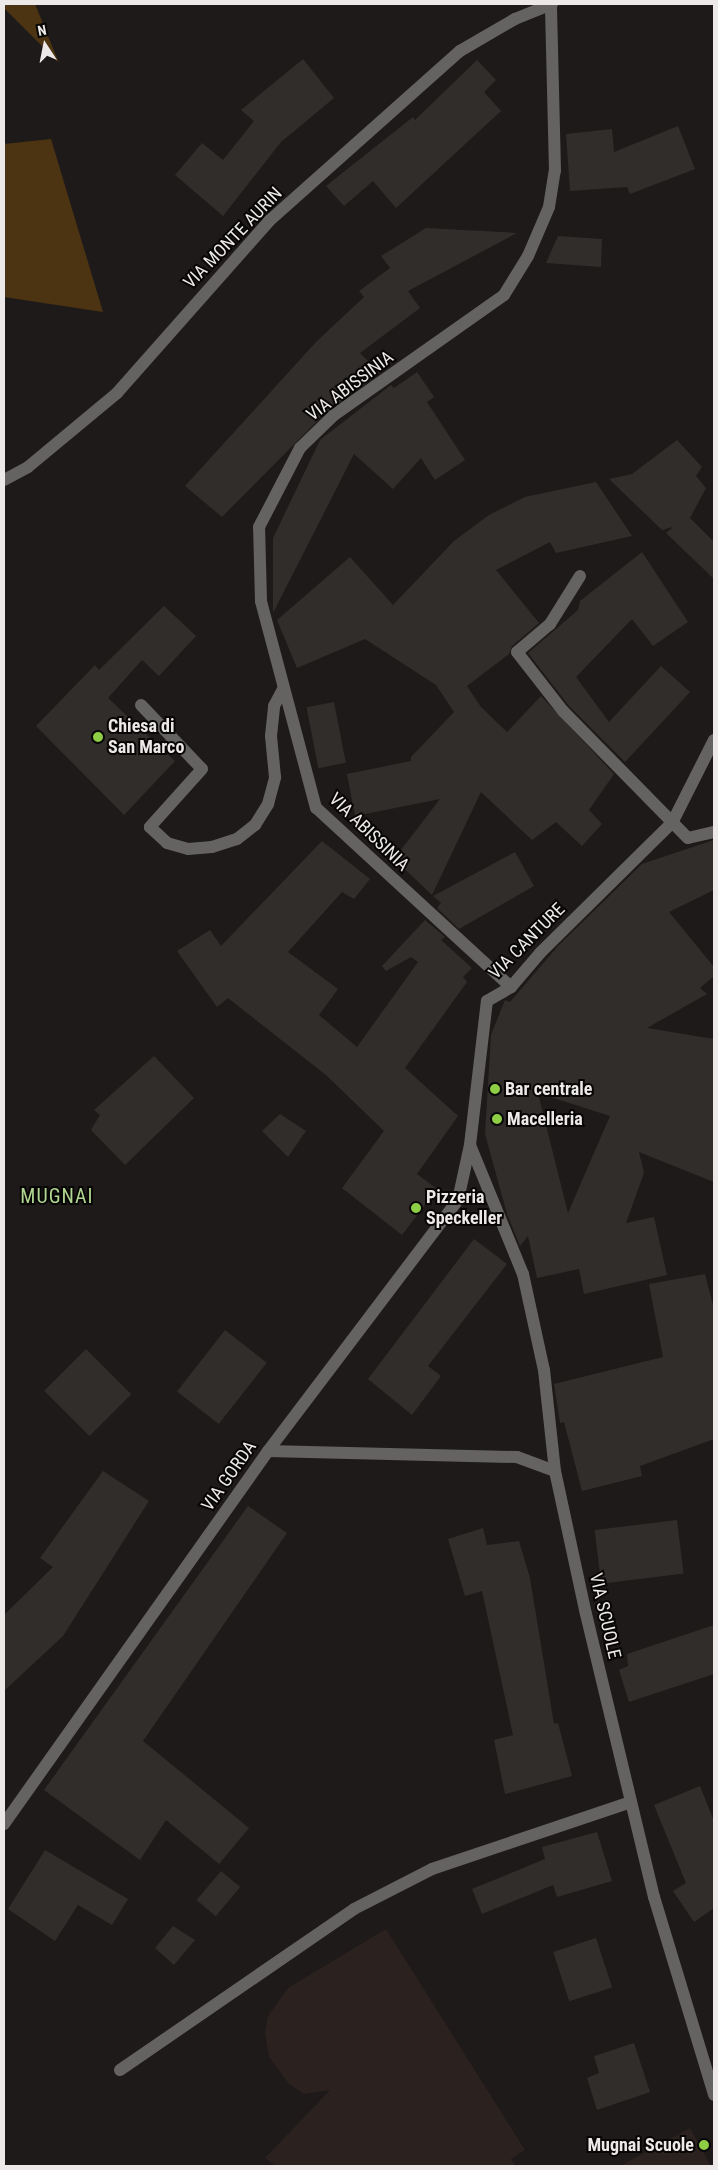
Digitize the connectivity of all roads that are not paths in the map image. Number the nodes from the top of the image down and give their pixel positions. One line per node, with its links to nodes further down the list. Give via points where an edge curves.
1 (552, 4): 2 (street, VIA MONTE AURIN, via 515,19 460,51 269,221 117,393 28,467); 4 (street, VIA ABISSINIA, via 555,171 548,206 528,256 504,296 334,415 300,448 259,527 261,601)
2 (4, 480)
3 (580, 576): 7 (street, via 550,624 516,652 563,711)
4 (283, 689): 5 (street, via 274,706 271,736 275,777 268,804 255,825 237,839 212,847 188,849 167,843 150,828 202,769); 9 (street, VIA ABISSINIA, via 316,808)
5 (141, 705)
6 (714, 740): 7 (street, VIA CANTURE)
7 (672, 823): 8 (street, via 688,838); 9 (street, VIA CANTURE, via 540,953)
8 (714, 832)
9 (511, 987): 10 (street, VIA CANTURE, via 487,1001)
10 (470, 1145): 11 (street, VIA GORDA, via 458,1200); 12 (street, VIA SCUOLE, via 523,1274 544,1370)
11 (268, 1451): 12 (street, via 329,1449 517,1457); 14 (street, VIA GORDA)
12 (554, 1470): 13 (street, VIA SCUOLE)
13 (631, 1802): 15 (street, via 432,1869 354,1909); 16 (street, VIA SCUOLE, via 656,1906)
14 (4, 1824)
15 (120, 2070)
16 (714, 2095)

